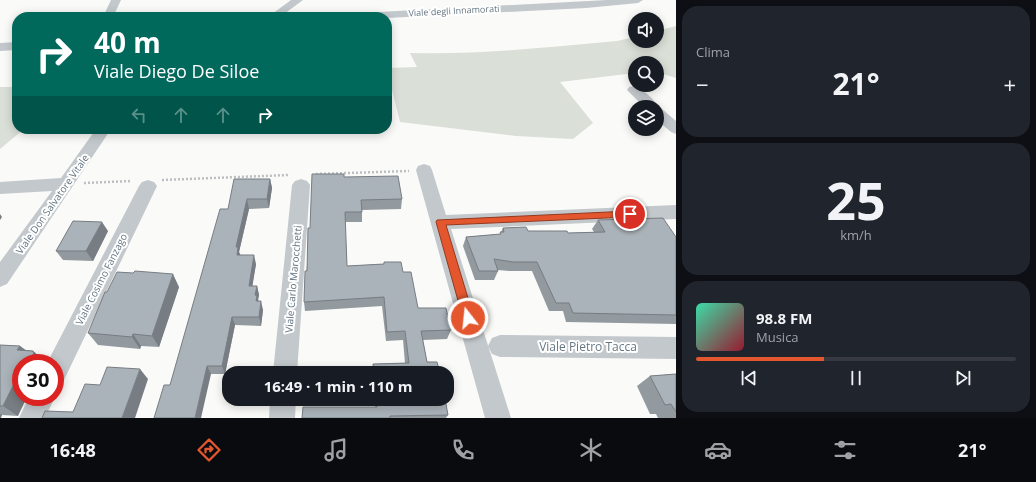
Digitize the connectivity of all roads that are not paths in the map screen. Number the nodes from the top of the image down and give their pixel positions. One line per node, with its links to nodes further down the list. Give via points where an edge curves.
1 (116, 0): 4 (street)
2 (298, 0): 5 (street)
3 (638, 0): 6 (street, Viale degli Innamorati)
4 (110, 12)
5 (280, 12)
6 (392, 15)
7 (12, 46): 8 (street)
8 (0, 47)
9 (636, 92): 10 (street)
10 (645, 100)
11 (664, 118): 12 (street)
12 (676, 129)
13 (101, 134): 16 (street, Viale Don Salvatore Vitale)
14 (424, 170): 20 (street)
15 (148, 183): 24 (street, Viale Cosimo Fanzago)
16 (66, 184): 18 (street); 21 (street, Viale Don Salvatore Vitale)
17 (301, 185): 25 (street, Viale Carlo Marocchetti)
18 (0, 188)
19 (676, 212): 20 (street)
20 (441, 222): 30 (street)
21 (0, 278)
22 (500, 346): 23 (street, Viale Pietro Tacca)
23 (676, 348)
24 (64, 354)
25 (287, 366)
26 (38, 406): 28 (street)
27 (283, 406): 29 (street)
28 (32, 418)
29 (282, 418)
30 (498, 418)

